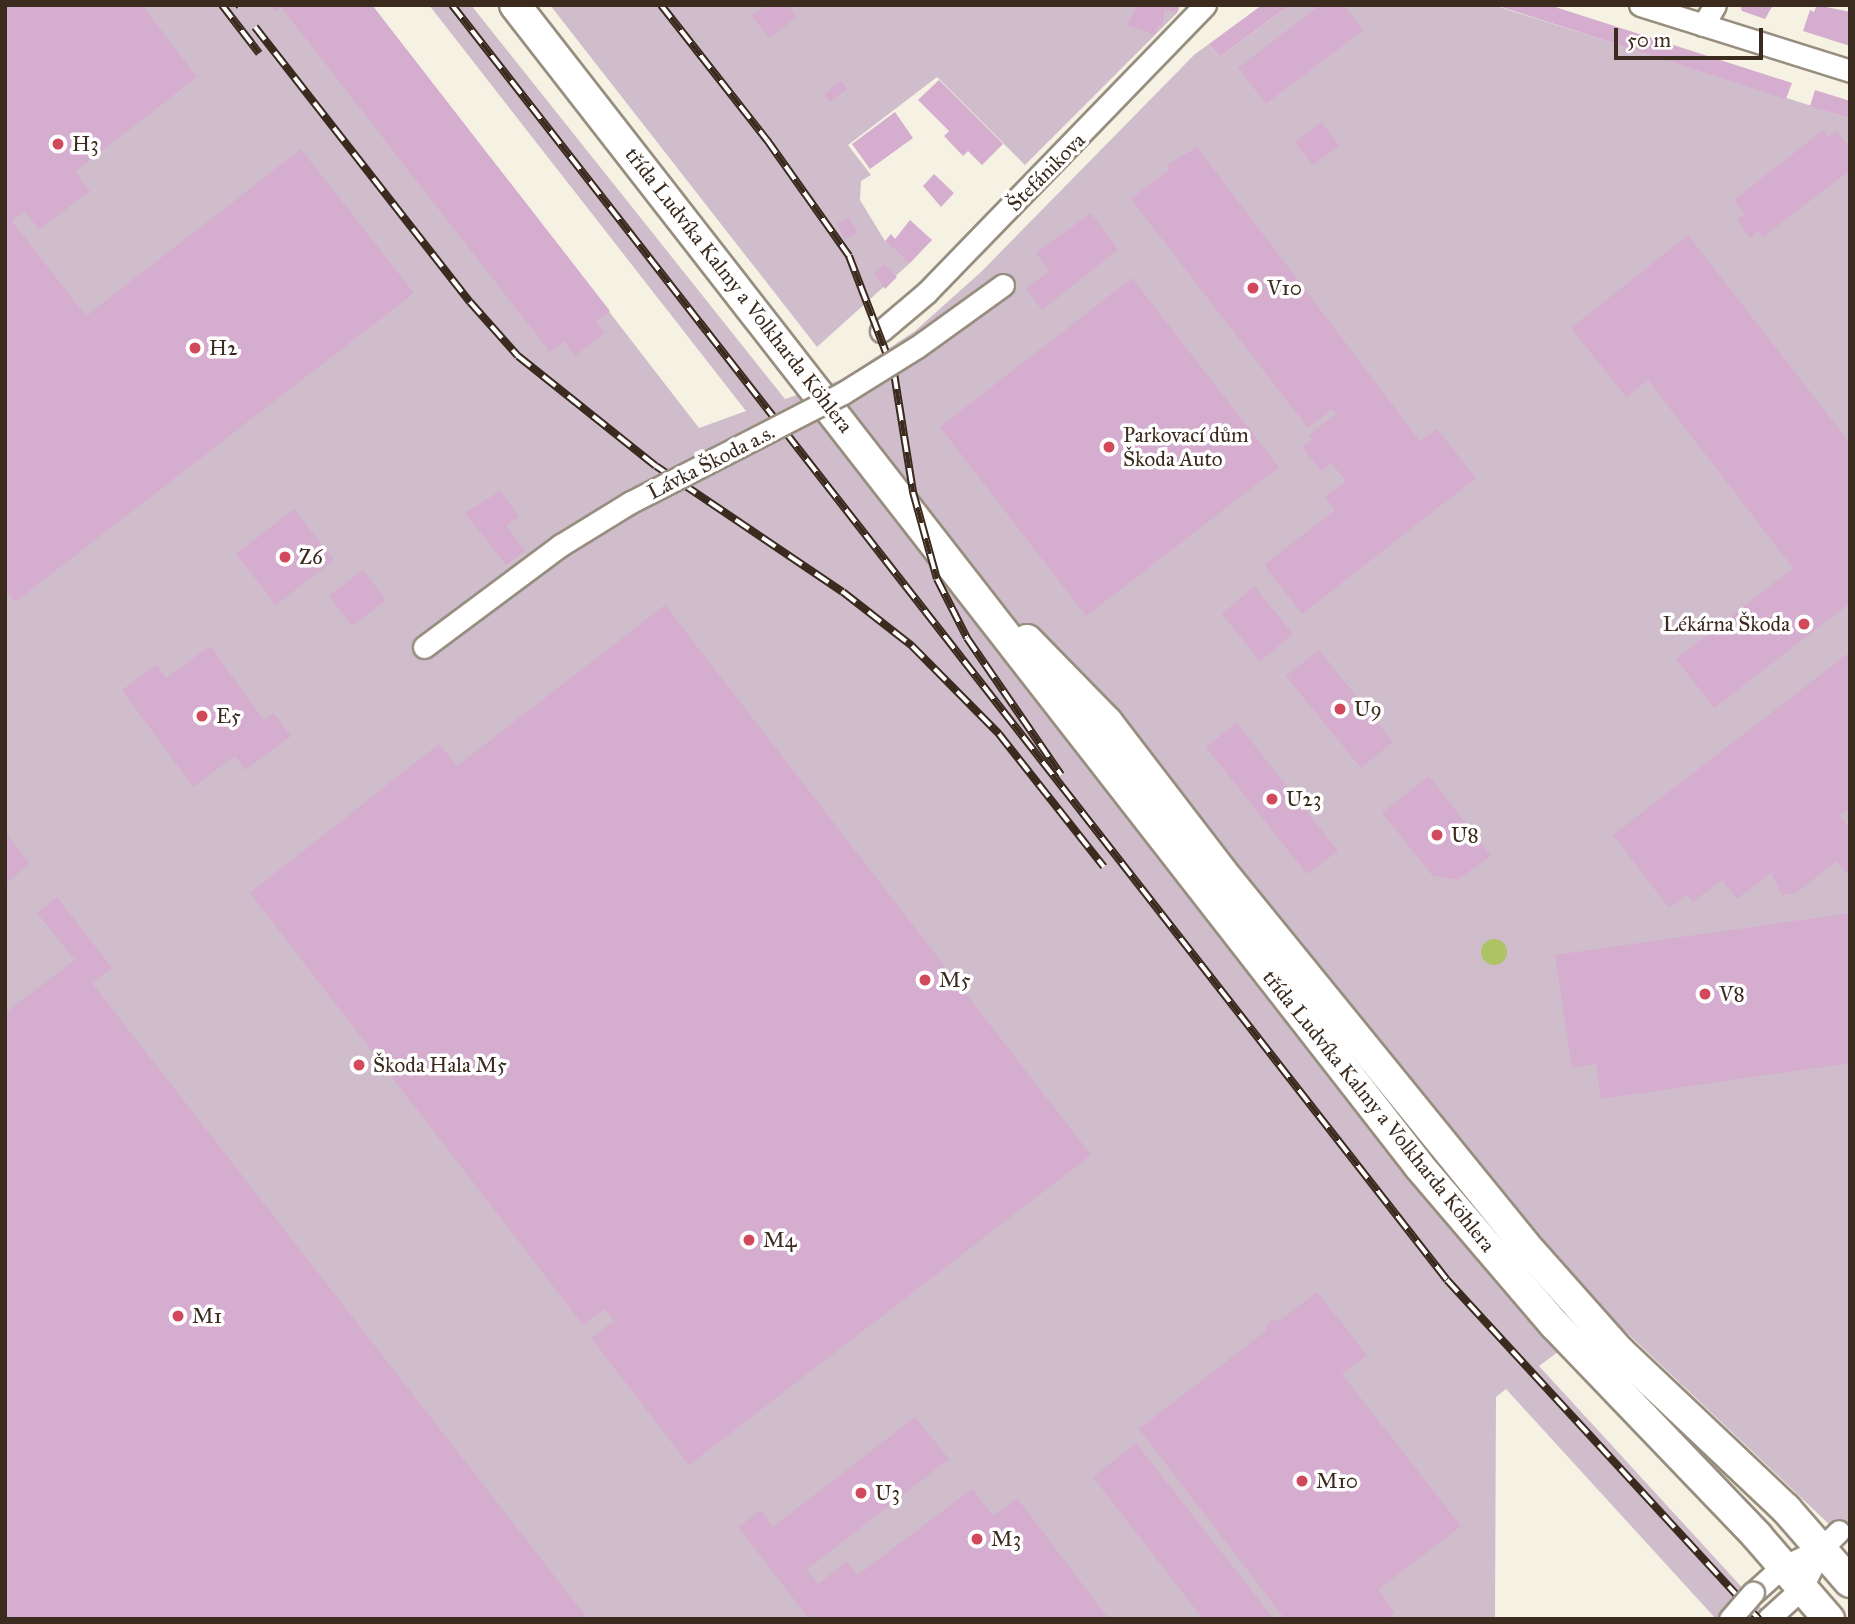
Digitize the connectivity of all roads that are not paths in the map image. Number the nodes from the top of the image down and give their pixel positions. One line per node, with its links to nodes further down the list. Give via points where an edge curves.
1 (515, 5): 9 (street, třída Ludvíka Kalmy a Volkharda Köhlera)
2 (1205, 5): 8 (street, Štefánikova, via 984,235)
3 (1640, 5): 5 (street)
4 (1715, 5): 5 (street)
5 (1703, 25): 6 (street)
6 (1850, 71)
7 (1003, 285): 10 (street, Lávka Škoda a.s., bridge, via 918,347 843,393 631,502 561,545)
8 (881, 331)
9 (963, 575): 11 (street, třída Ludvíka Kalmy a Volkharda Köhlera, via 1107,722 1424,1124 1619,1351 1786,1509); 12 (street, třída Ludvíka Kalmy a Volkharda Köhlera, via 1030,670 1419,1166 1555,1325)
10 (424, 648)
11 (1830, 1540): 12 (street); 13 (street, třída Ludvíka Kalmy a Volkharda Köhlera); 14 (street)
12 (1782, 1567): 14 (street, třída Ludvíka Kalmy a Volkharda Köhlera); 16 (street, bridge)
13 (1850, 1582)
14 (1801, 1589): 15 (street); 17 (street, třída Ludvíka Kalmy a Volkharda Köhlera)
15 (1770, 1616)
16 (1730, 1619)
17 (1829, 1619)

